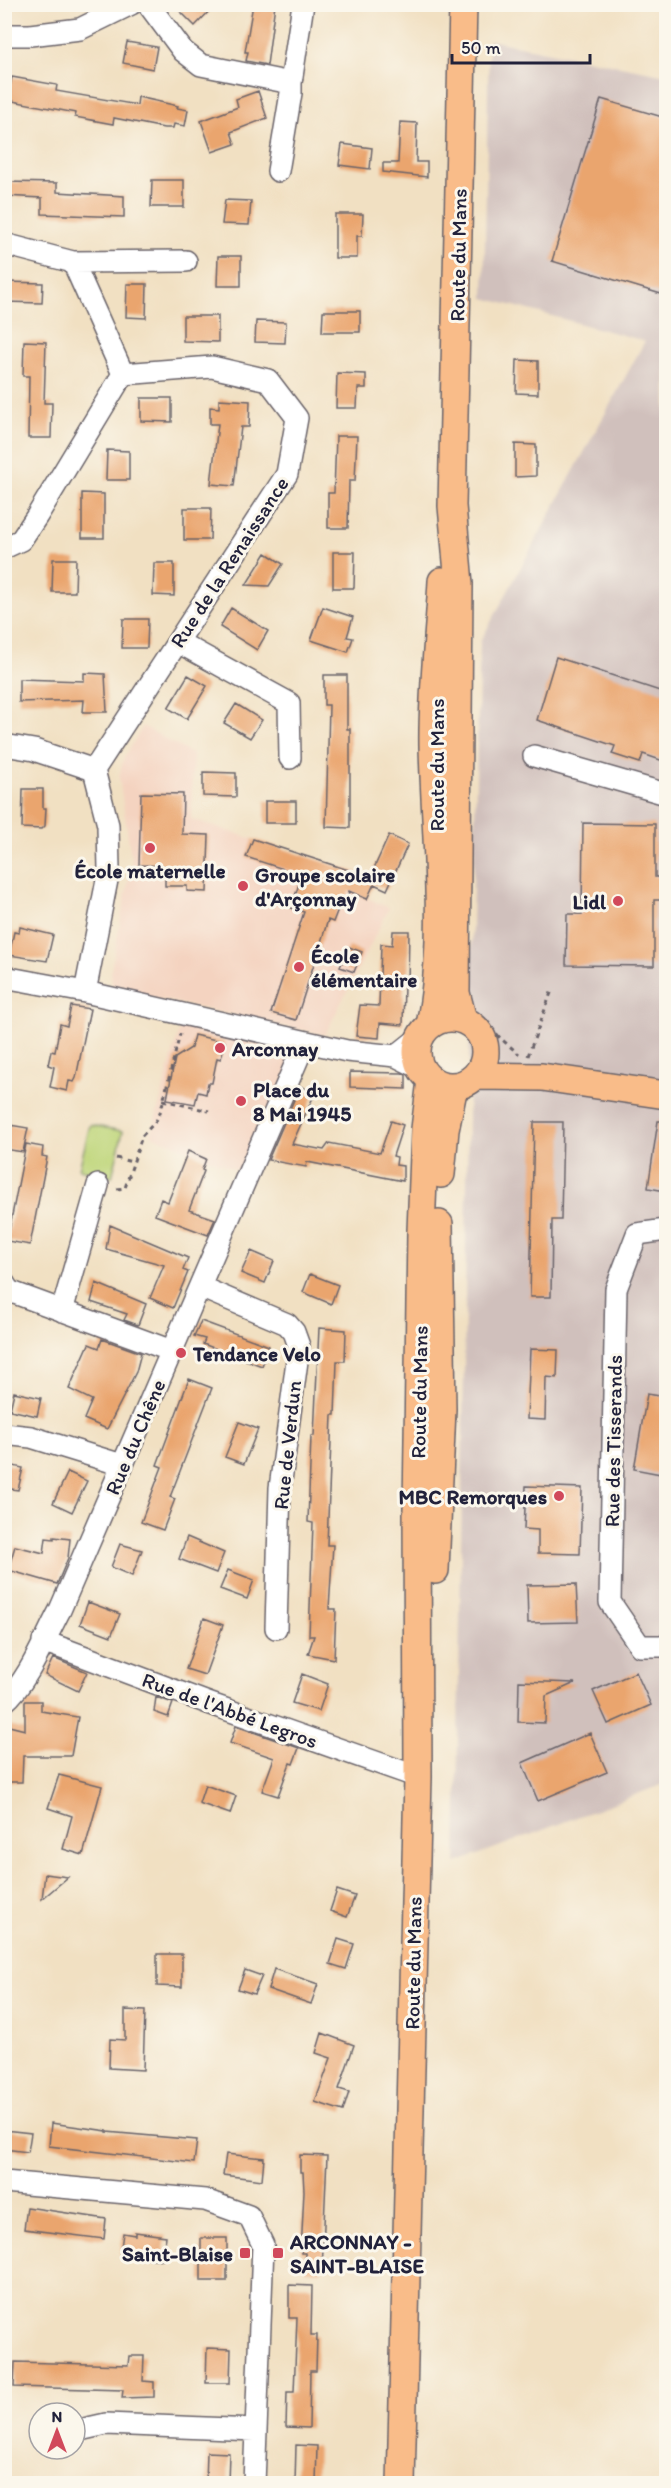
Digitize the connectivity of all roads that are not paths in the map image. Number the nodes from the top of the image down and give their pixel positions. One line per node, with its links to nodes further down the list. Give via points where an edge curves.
1 (131, 4): 5 (street, via 80,29 30,36)
2 (148, 4): 6 (street, via 183,51 201,65)
3 (303, 4): 6 (street)
4 (463, 4): 12 (main road, Route du Mans)
5 (4, 35)
6 (291, 83): 7 (street)
7 (278, 171)
8 (4, 244): 10 (street)
9 (186, 261): 10 (street)
10 (73, 262): 11 (street)
11 (123, 374): 13 (street, via 32,524 21,540); 14 (street, Rue de la Renaissance, via 212,367 268,380 297,418 287,474)
12 (452, 506): 22 (main road, Route du Mans, via 459,595 456,993); 23 (main road, Route du Mans, via 442,578 433,742 439,891 436,994)
13 (4, 548)
14 (178, 642): 17 (street, via 288,703); 18 (street, Rue de la Renaissance)
15 (4, 745): 18 (street, via 34,750)
16 (534, 756): 19 (street)
17 (290, 758)
18 (94, 770): 21 (street, via 108,825 109,870)
19 (666, 794)
20 (4, 977): 21 (street)
21 (85, 992): 24 (street)
22 (473, 1018): 23 (main road, via 440,1020); 25 (main road, via 473,1026)
23 (425, 1030): 26 (street); 28 (main road, via 417,1046 417,1058)
24 (305, 1042): 26 (street); 33 (street, Rue du Chêne)
25 (485, 1046): 27 (main road); 28 (main road, via 484,1061)
26 (396, 1056): 28 (street)
27 (542, 1077): 28 (main road); 29 (main road)
28 (445, 1078): 42 (main road, Route du Mans, via 439,1236 442,1408 429,1690)
29 (666, 1095)
30 (98, 1185): 34 (street)
31 (666, 1230): 40 (street, Rue des Tisserands, via 637,1234 616,1289 610,1602 640,1646)
32 (4, 1283): 34 (street, via 9,1291)
33 (200, 1287): 35 (street, Rue du Chêne); 38 (street, Rue de Verdun, via 287,1324 299,1346 280,1488)
34 (62, 1311): 35 (street)
35 (172, 1351): 37 (street, Rue du Chêne)
36 (4, 1434): 37 (street, via 31,1437)
37 (122, 1466): 39 (street, Rue du Chêne)
38 (276, 1628)
39 (44, 1641): 41 (street, Rue du Chêne); 42 (street, Rue de l'Abbé Legros)
40 (666, 1646)
41 (8, 1698)
42 (418, 1777): 47 (main road, Route du Mans)
43 (4, 2182): 45 (street, via 205,2200 249,2216 263,2246)
44 (87, 2428): 45 (street, via 106,2424)
45 (255, 2430): 46 (street)
46 (254, 2484)
47 (401, 2484)

